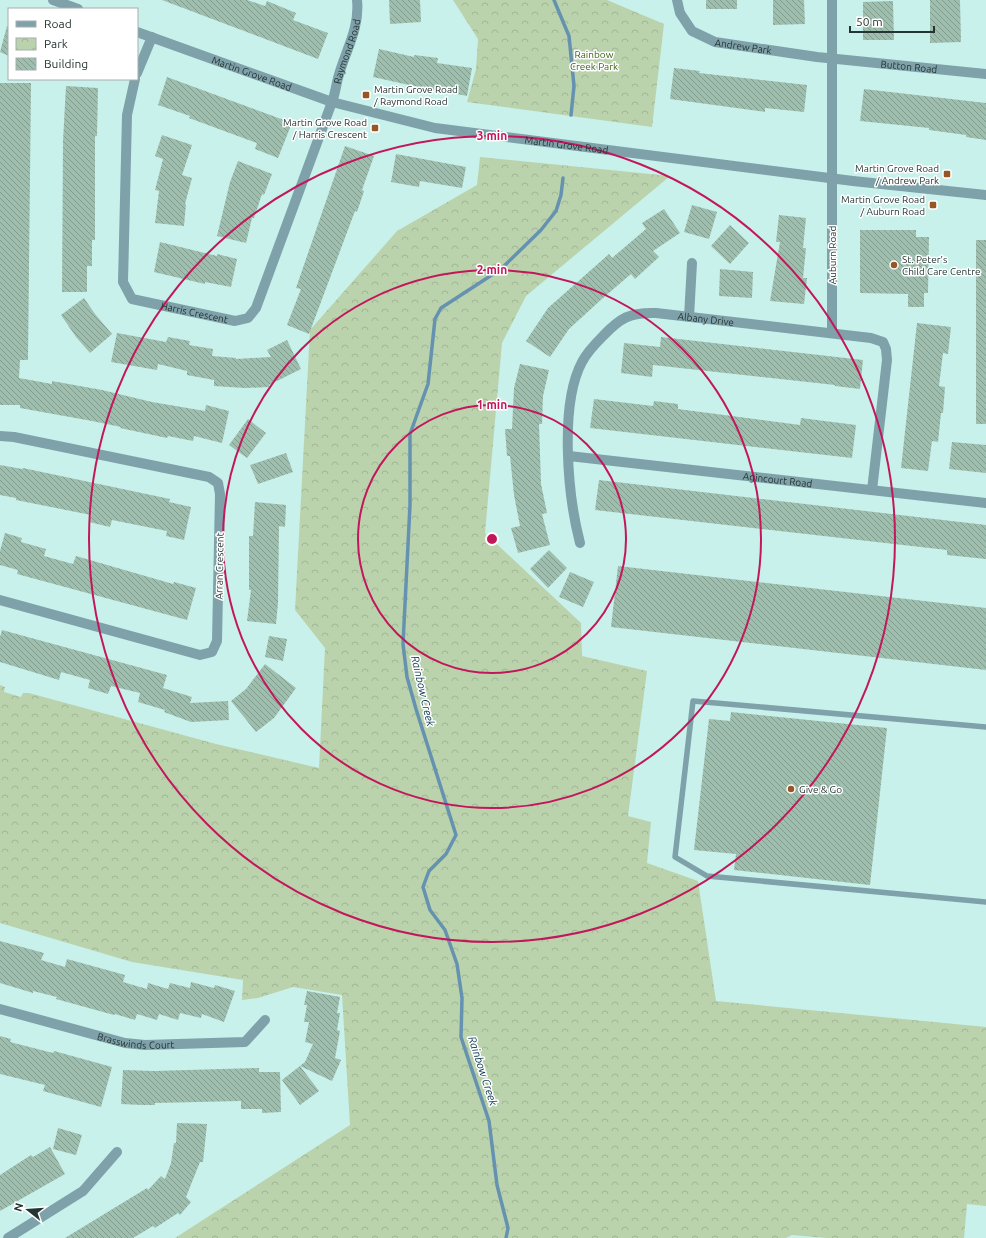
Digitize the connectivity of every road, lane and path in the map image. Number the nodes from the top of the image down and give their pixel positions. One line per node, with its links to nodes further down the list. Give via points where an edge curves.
1 (53, 0): 5 (street)
2 (357, 0): 12 (street, Raymond Road, via 354,34)
3 (677, 0): 8 (street, Andrew Park, via 680,14 686,24 707,40)
4 (832, 0): 8 (street)
5 (75, 8)
6 (138, 32): 7 (street, Martin Grove Road)
7 (152, 37): 9 (street); 12 (street, Martin Grove Road)
8 (832, 58): 10 (street, Button Road); 13 (street)
9 (138, 72)
10 (986, 74)
11 (135, 80): 12 (street, Harris Crescent, via 127,115 124,282 132,299 235,321 248,318 256,308)
12 (332, 102): 13 (street, Martin Grove Road, via 435,128)
13 (832, 178): 14 (street, Martin Grove Road); 17 (street, Auburn Road)
14 (986, 195)
15 (692, 263): 16 (street)
16 (689, 317): 17 (street, Albany Drive); 19 (street, Albany Drive, via 643,312 633,314 616,324 589,350 581,363 573,389)
17 (832, 333): 20 (street, Albany Drive, via 878,339 883,342 886,349 887,360)
18 (0, 436): 23 (street, Arran Crescent, via 209,477 218,483 220,494 217,641 212,652 200,655)
19 (569, 456): 20 (street, Agincourt Road); 22 (street, Albany Drive, via 573,515)
20 (872, 490): 21 (street, Agincourt Road)
21 (986, 503)
22 (580, 542)
23 (0, 600)
24 (986, 727): 25 (lane, via 693,701 675,857 707,876)
25 (986, 902)
26 (0, 1009): 27 (street, Brasswinds Court, via 125,1044 145,1045 245,1042)
27 (265, 1020)
28 (117, 1152): 29 (street, via 83,1191)
29 (8, 1238)

